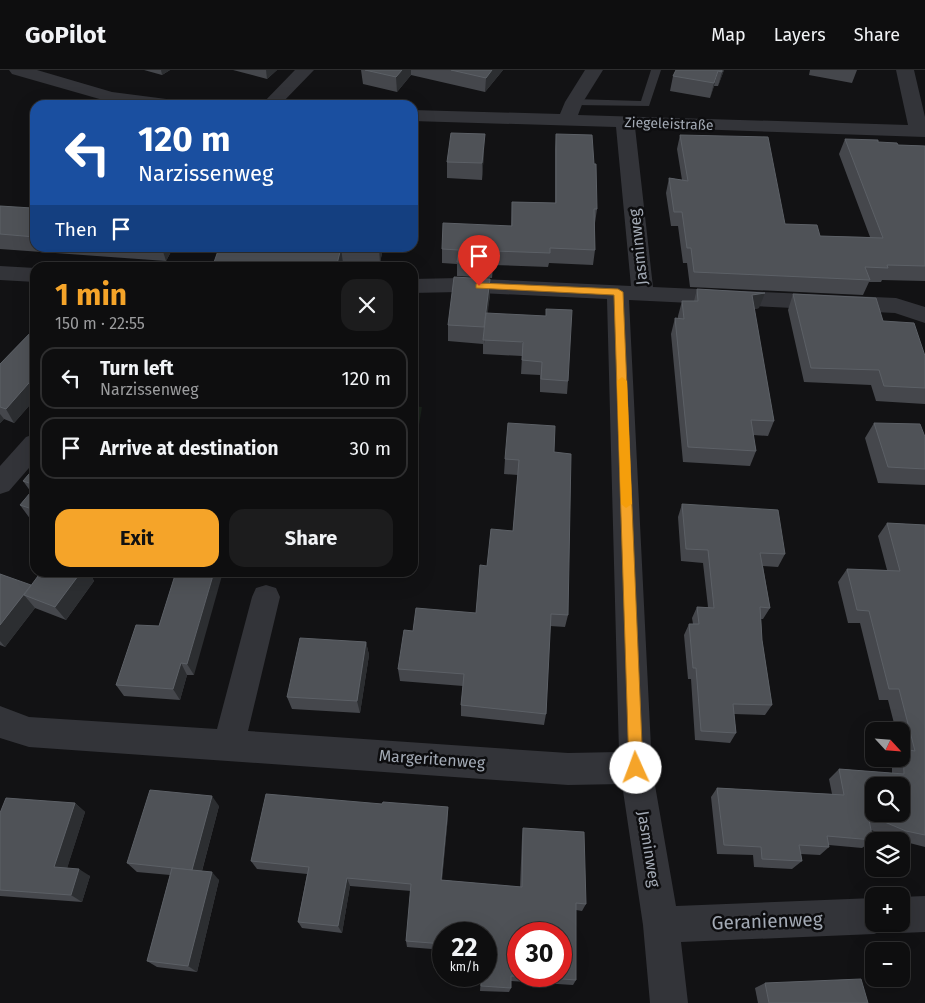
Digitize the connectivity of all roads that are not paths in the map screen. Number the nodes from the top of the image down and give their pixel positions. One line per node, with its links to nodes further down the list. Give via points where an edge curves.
1 (18, 70): 6 (street)
2 (305, 70): 8 (street)
3 (594, 70): 9 (street)
4 (656, 70): 9 (lane, via 645,104)
5 (905, 70): 13 (street)
6 (49, 74): 7 (street, via 110,97)
7 (134, 100)
8 (275, 100)
9 (574, 102): 11 (street)
10 (418, 115): 11 (street, Ziegeleistraße)
11 (566, 121): 12 (street, Ziegeleistraße)
12 (625, 123): 13 (street, Ziegeleistraße); 17 (street, Jasminweg)
13 (922, 131)
14 (0, 273): 15 (street)
15 (30, 275)
16 (418, 286): 17 (street)
17 (631, 293): 18 (street, via 896,306); 24 (street, Jasminweg)
18 (925, 316)
19 (30, 450): 20 (street)
20 (0, 484)
21 (266, 597): 23 (street)
22 (0, 721): 23 (street, Margeritenweg, via 29,732)
23 (229, 745): 24 (street, Margeritenweg, via 568,769)
24 (636, 768): 28 (street, Jasminweg)
25 (925, 914): 26 (street)
26 (910, 915)
27 (865, 916): 28 (street, Geranienweg)
28 (661, 925): 29 (street, Jasminweg)
29 (669, 1003)

